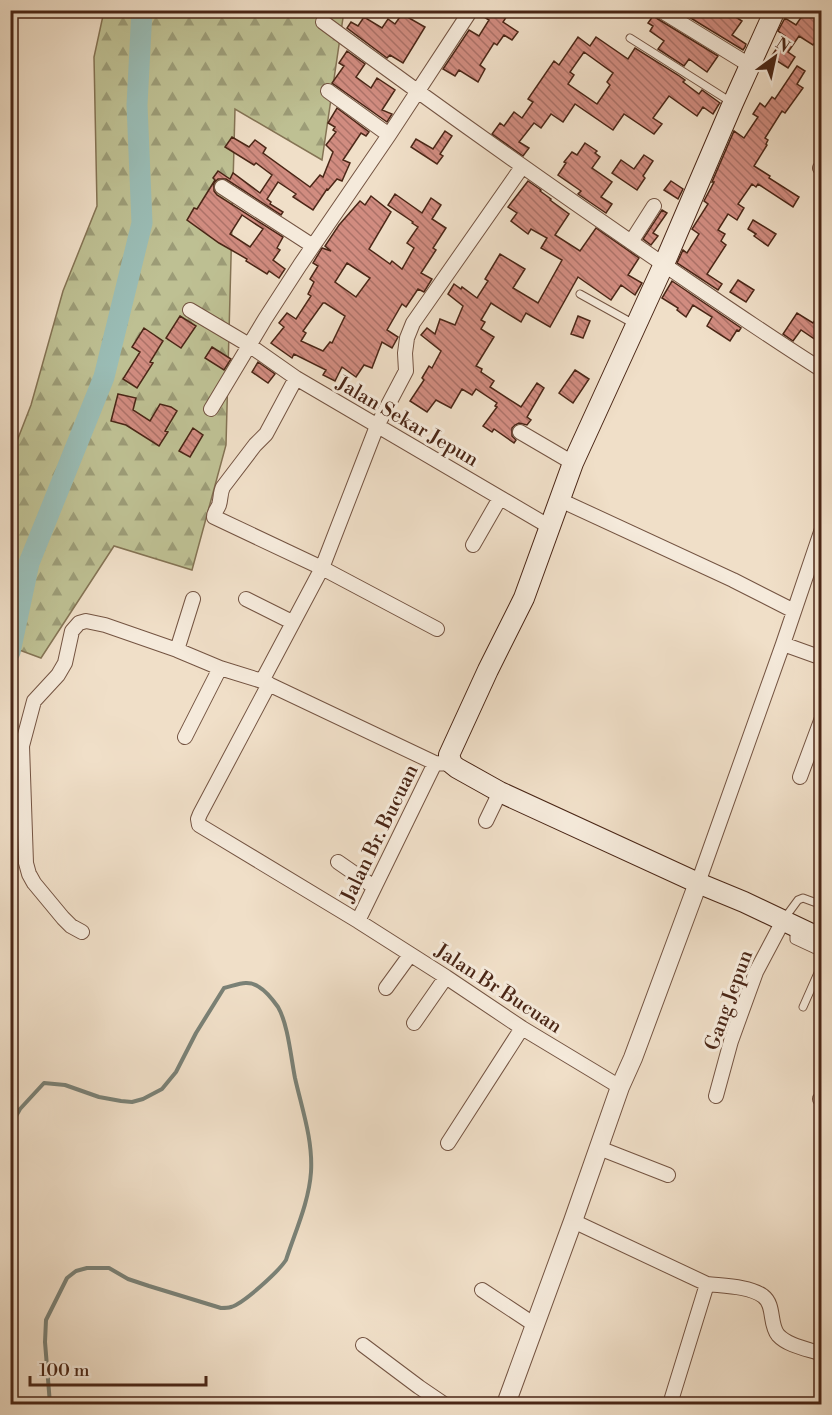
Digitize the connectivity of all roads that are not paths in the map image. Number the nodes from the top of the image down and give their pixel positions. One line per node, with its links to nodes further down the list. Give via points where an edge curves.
1 (471, 10): 8 (street)
2 (660, 10): 6 (street)
3 (775, 10): 6 (main road)
4 (323, 22): 8 (street)
5 (630, 38): 9 (lane)
6 (751, 66): 9 (main road)
7 (328, 91): 10 (street)
8 (417, 92): 10 (street); 11 (street)
9 (733, 104): 16 (main road)
10 (389, 135): 15 (street)
11 (522, 167): 14 (street); 24 (street, via 413,323 407,338 406,371)
12 (222, 187): 15 (street)
13 (654, 206): 14 (street)
14 (631, 242): 16 (street)
15 (313, 246): 20 (street)
16 (664, 264): 19 (main road); 21 (street)
17 (580, 294): 19 (lane)
18 (190, 310): 20 (street, Jalan Sekar Jepun)
19 (636, 325): 26 (main road)
20 (249, 345): 22 (street, Jalan Sekar Jepun); 23 (street)
21 (822, 370)
22 (296, 378): 24 (street, Jalan Sekar Jepun); 32 (street, via 266,434 223,487 213,515)
23 (211, 409)
24 (377, 426): 27 (street, Jalan Sekar Jepun); 32 (street)
25 (520, 432): 26 (street)
26 (573, 463): 28 (main road)
27 (500, 498): 29 (street, Jalan Sekar Jepun); 31 (street)
28 (560, 500): 29 (main road); 35 (street)
29 (550, 527): 46 (main road, via 524,598)
30 (822, 529): 35 (street)
31 (473, 545)
32 (322, 568): 36 (street); 37 (street)
33 (193, 599): 39 (street)
34 (246, 599): 36 (street)
35 (794, 611): 38 (street)
36 (292, 622): 42 (street)
37 (437, 629)
38 (783, 644): 40 (street); 51 (street)
39 (177, 650): 41 (street); 45 (street, via 105,625 79,623 72,632 58,675 34,701)
40 (822, 658)
41 (220, 669): 42 (street); 44 (street)
42 (265, 682): 46 (street); 54 (street, Jalan Br Bucuan, via 200,814 199,825)
43 (822, 718): 47 (street)
44 (185, 737)
45 (17, 745): 56 (street, via 29,874 63,918)
46 (444, 763): 48 (main road); 52 (street, Jalan Br. Bucuan)
47 (800, 777)
48 (500, 792): 49 (street); 51 (main road)
49 (486, 821)
50 (338, 862): 52 (street)
51 (698, 883): 55 (main road); 66 (street)
52 (374, 887): 54 (street, Jalan Br. Bucuan)
53 (822, 905): 55 (lane, via 801,898)
54 (358, 921): 59 (street, Jalan Br Bucuan)
55 (790, 925): 57 (main road); 58 (lane, via 794,940); 67 (street, Gang Jepun, via 756,972)
56 (82, 932)
57 (822, 939)
58 (822, 953)
59 (410, 955): 61 (street, Jalan Br Bucuan); 62 (street)
60 (822, 964): 63 (lane)
61 (446, 977): 64 (street); 65 (street, Jalan Br Bucuan)
62 (386, 988)
63 (803, 1007)
64 (414, 1023)
65 (522, 1028): 66 (street, Jalan Br Bucuan); 68 (street)
66 (620, 1087): 69 (street)
67 (716, 1095)
68 (448, 1143)
69 (599, 1148): 70 (street); 71 (street)
70 (668, 1175)
71 (573, 1221): 72 (street); 74 (street)
72 (707, 1284): 76 (street, via 758,1294 768,1301 779,1335); 79 (street)
73 (482, 1290): 74 (street)
74 (535, 1325): 78 (street)
75 (363, 1345): 77 (street)
76 (822, 1354)
77 (444, 1404)
78 (506, 1404)
79 (670, 1404)

